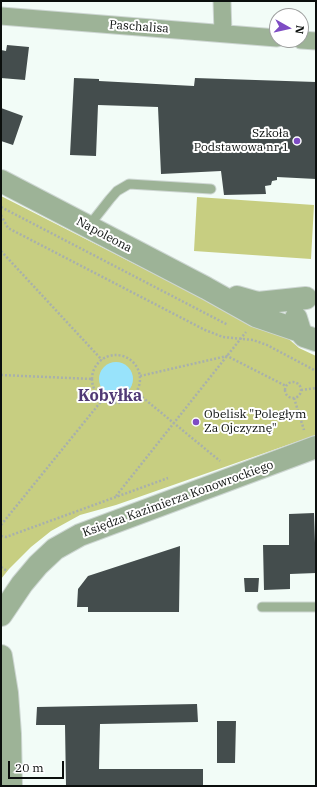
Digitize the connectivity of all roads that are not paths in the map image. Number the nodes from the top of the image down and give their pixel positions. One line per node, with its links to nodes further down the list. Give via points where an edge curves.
1 (222, 1): 3 (street)
2 (1, 16): 3 (street, Paschalisa)
3 (223, 33): 4 (street, Paschalisa)
4 (269, 37)
5 (1, 181): 7 (street, Napoleona)
6 (211, 189): 7 (lane, via 129,184 117,191)
7 (88, 227): 8 (street, Napoleona)
8 (206, 288): 9 (street, Napoleona, via 258,303); 10 (street, Napoleona, via 256,316)
9 (313, 294): 10 (street, via 300,304 296,314 296,322)
10 (311, 338)
11 (310, 439): 14 (street, Księdza Kazimierza Konowrockiego, via 80,535 56,549 38,565)
12 (262, 607): 13 (lane)
13 (316, 607)
14 (1, 615)
15 (1, 656): 16 (street, via 10,727)
16 (11, 786)

